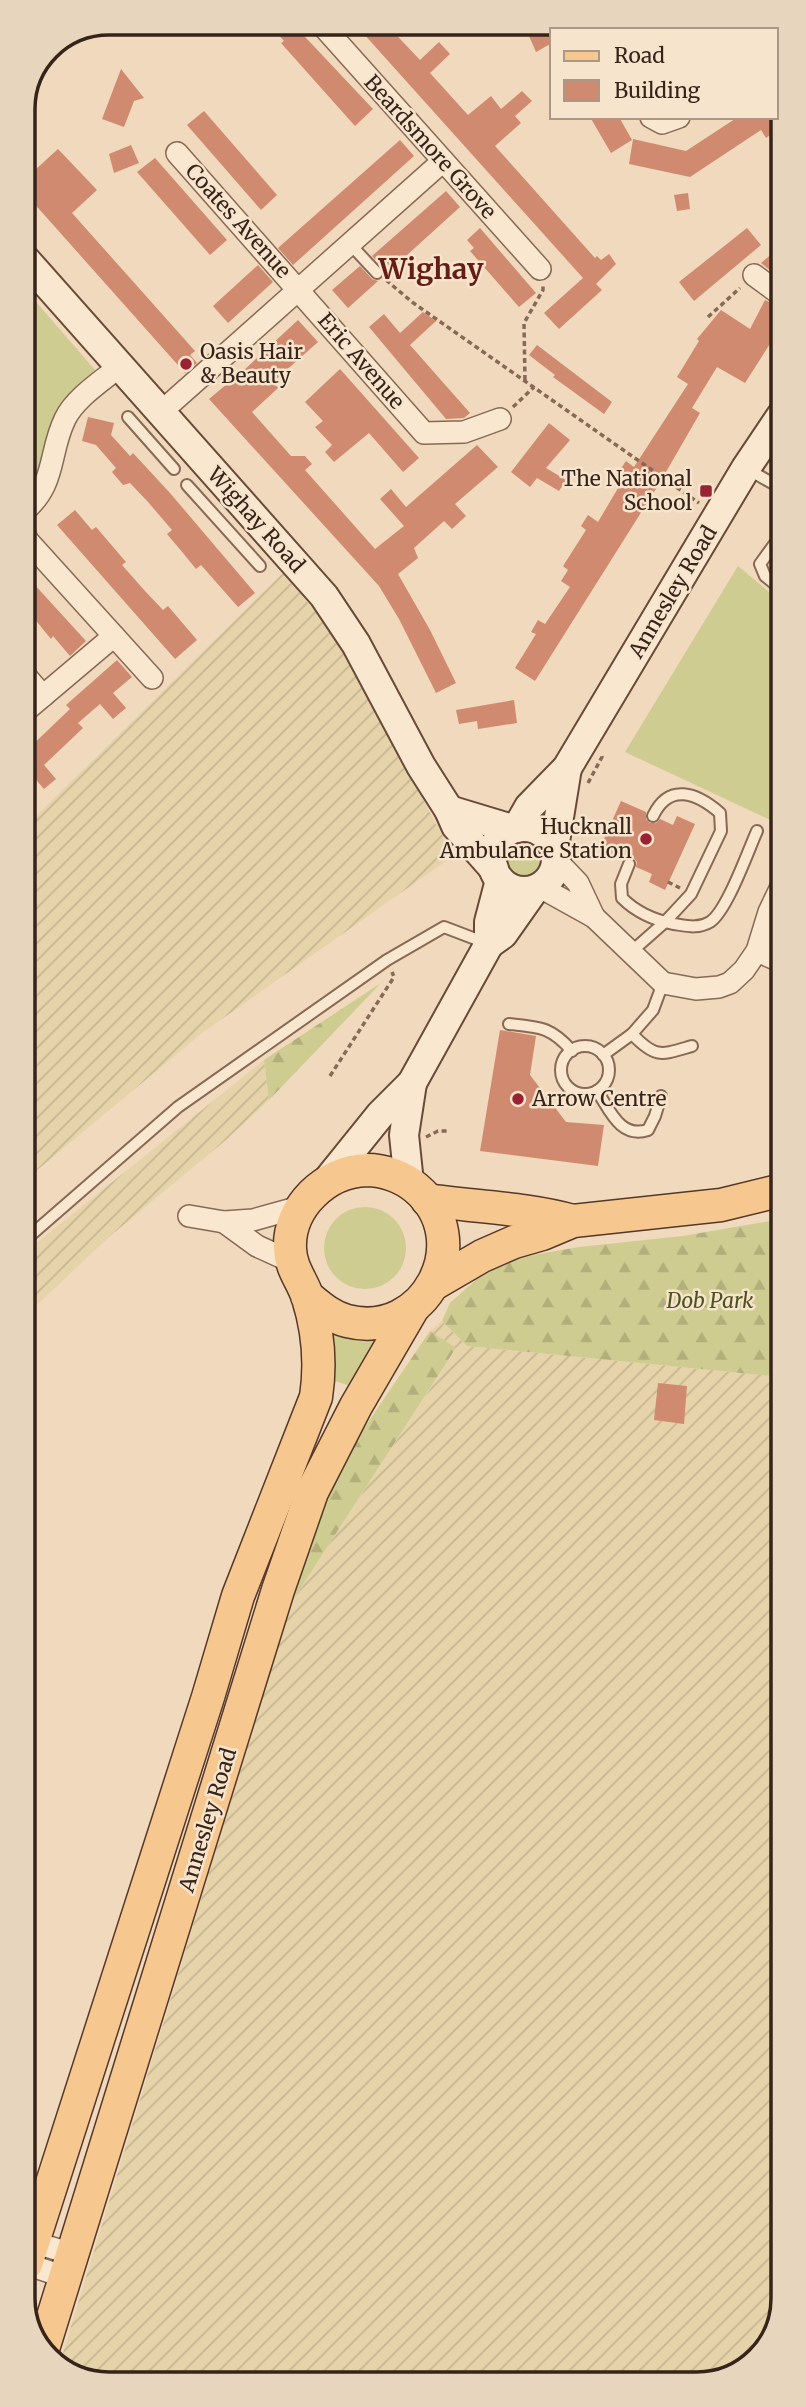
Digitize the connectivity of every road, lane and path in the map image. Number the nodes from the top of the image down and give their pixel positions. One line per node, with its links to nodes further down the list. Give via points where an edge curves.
1 (331, 35): 5 (street, Beardsmore Grove)
2 (655, 119): 3 (street, via 662,123)
3 (673, 119)
4 (177, 153): 12 (street, Coates Avenue)
5 (443, 161): 6 (street); 7 (street, Beardsmore Grove)
6 (350, 244): 9 (lane); 12 (street)
7 (540, 269): 15 (path, via 543,290 524,323)
8 (35, 270): 14 (main road, Wighay Road)
9 (377, 273): 15 (path)
10 (754, 275): 11 (street); 13 (path)
11 (771, 288)
12 (298, 290): 18 (street, Eric Avenue, via 424,433 464,432); 19 (street)
13 (708, 317)
14 (120, 366): 19 (main road, Wighay Road); 25 (street, via 64,420 44,489)
15 (525, 380): 16 (path)
16 (534, 387): 18 (path); 27 (path)
17 (128, 416): 19 (lane)
18 (500, 419)
19 (156, 421): 22 (lane); 26 (main road, Wighay Road)
20 (771, 431): 21 (main road, Annesley Road)
21 (746, 468): 23 (lane); 27 (main road, Annesley Road)
22 (174, 469)
23 (771, 482)
24 (187, 485): 28 (lane)
25 (35, 502)
26 (240, 502): 28 (lane); 39 (main road, Wighay Road, via 324,596)
27 (718, 516): 38 (main road, Annesley Road)
28 (220, 521): 31 (lane)
29 (35, 549): 33 (street)
30 (771, 549): 32 (lane, via 760,564)
31 (260, 566)
32 (771, 581)
33 (114, 636): 34 (street); 36 (street)
34 (152, 678)
35 (35, 687): 36 (street)
36 (43, 696): 37 (street)
37 (35, 703)
38 (567, 768): 41 (main road, Annesley Road, via 529,807); 43 (main road, Annesley Road)
39 (449, 810): 41 (main road); 45 (main road, Wighay Road, via 456,826)
40 (653, 816): 49 (lane, via 659,802 671,794 684,794 708,802 720,813 722,831 691,894)
41 (515, 829): 43 (main road, via 540,831); 45 (main road, via 495,845 492,857)
42 (757, 831): 49 (lane, via 722,909 711,921 694,928)
43 (555, 854): 46 (main road, via 554,872); 48 (street, via 578,883)
44 (629, 864): 49 (lane, via 621,884 622,898 635,911)
45 (497, 874): 46 (main road, via 516,890); 50 (main road)
46 (537, 888): 48 (street); 50 (main road, via 503,934)
47 (771, 908): 51 (street)
48 (594, 917): 52 (street)
49 (664, 922): 52 (lane)
50 (488, 944): 54 (lane, via 444,927); 62 (main road)
51 (757, 951): 53 (street); 55 (street, via 738,977 719,987 696,989)
52 (631, 952): 55 (street)
53 (771, 957)
54 (387, 960): 61 (path, via 394,977); 72 (lane, via 178,1107)
55 (663, 983): 57 (lane, via 653,1010)
56 (509, 1024): 59 (lane, via 544,1028)
57 (632, 1034): 58 (lane, via 648,1050 665,1054); 60 (lane)
58 (692, 1046)
59 (572, 1051): 60 (lane, via 585,1046); 63 (lane, via 563,1062 565,1083 583,1094)
60 (603, 1055): 63 (lane, via 609,1074)
61 (330, 1076)
62 (412, 1083): 65 (main road); 66 (main road, via 404,1135)
63 (597, 1091): 64 (lane, via 619,1123 628,1132 638,1133 648,1130)
64 (661, 1096)
65 (326, 1182): 66 (main road, via 368,1170 389,1174); 68 (main road)
66 (418, 1191): 70 (main road); 74 (main road, via 438,1219 443,1241 442,1263)
67 (771, 1193): 70 (main road, via 721,1205)
68 (303, 1206): 71 (street, via 253,1220); 73 (main road, via 294,1222)
69 (189, 1216): 71 (street)
70 (573, 1221): 74 (main road, via 514,1241)
71 (224, 1222): 73 (street, via 257,1246)
72 (35, 1231)
73 (292, 1262): 75 (main road)
74 (434, 1284): 76 (main road)
75 (307, 1296): 76 (main road, via 346,1321 369,1324); 77 (main road, Annesley Road, via 318,1349 316,1397 238,1596)
76 (413, 1308): 79 (main road, Annesley Road, via 356,1406 308,1504)
77 (35, 2228)
78 (35, 2255): 79 (street)
79 (69, 2266): 80 (main road, Annesley Road)
80 (46, 2338)

